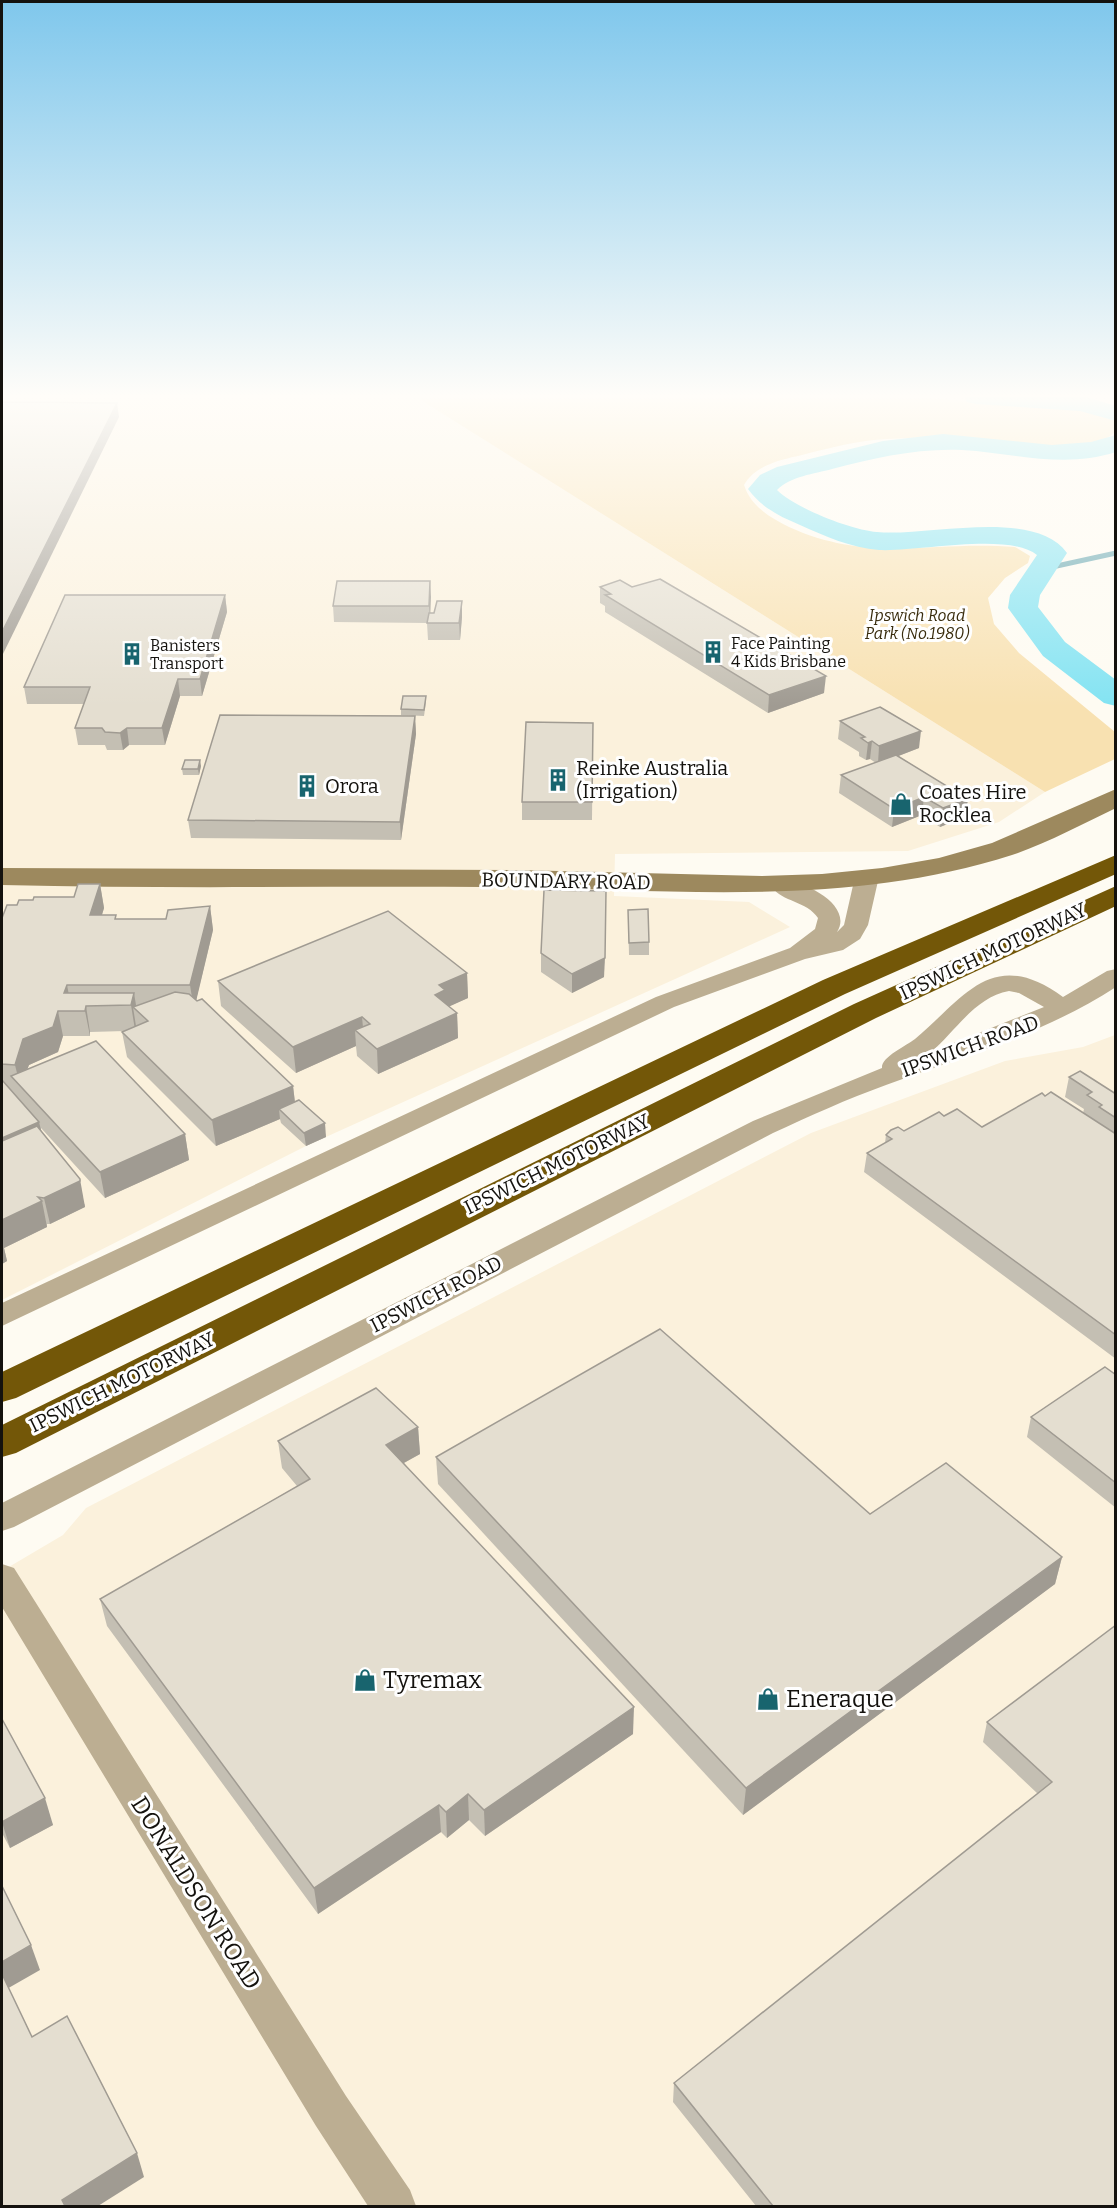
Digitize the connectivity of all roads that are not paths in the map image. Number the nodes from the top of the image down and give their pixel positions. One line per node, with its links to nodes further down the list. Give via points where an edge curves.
1 (1116, 797): 4 (main road, BOUNDARY ROAD, via 1004,849 933,869)
2 (1116, 862): 12 (highway, IPSWICH MOTORWAY, via 823,992)
3 (2, 877): 5 (main road, BOUNDARY ROAD, via 561,880)
4 (866, 881): 5 (main road, BOUNDARY ROAD); 7 (street, via 851,934 834,945)
5 (784, 886): 7 (street, via 818,902 829,916 826,933)
6 (1116, 895): 13 (highway, IPSWICH MOTORWAY, via 865,1011)
7 (798, 953): 11 (street, via 665,1002)
8 (1116, 976): 9 (street, IPSWICH ROAD)
9 (1063, 1010): 10 (street, IPSWICH ROAD, via 1012,1033); 10 (street, IPSWICH ROAD, via 1041,991 1024,985 1004,985 985,991 960,1007 923,1045)
10 (876, 1079): 14 (street, IPSWICH ROAD, via 813,1104 697,1160)
11 (2, 1315)
12 (2, 1388)
13 (2, 1442)
14 (2, 1518)
15 (2, 1578): 16 (street, DONALDSON ROAD, via 331,2111)
16 (394, 2206)

